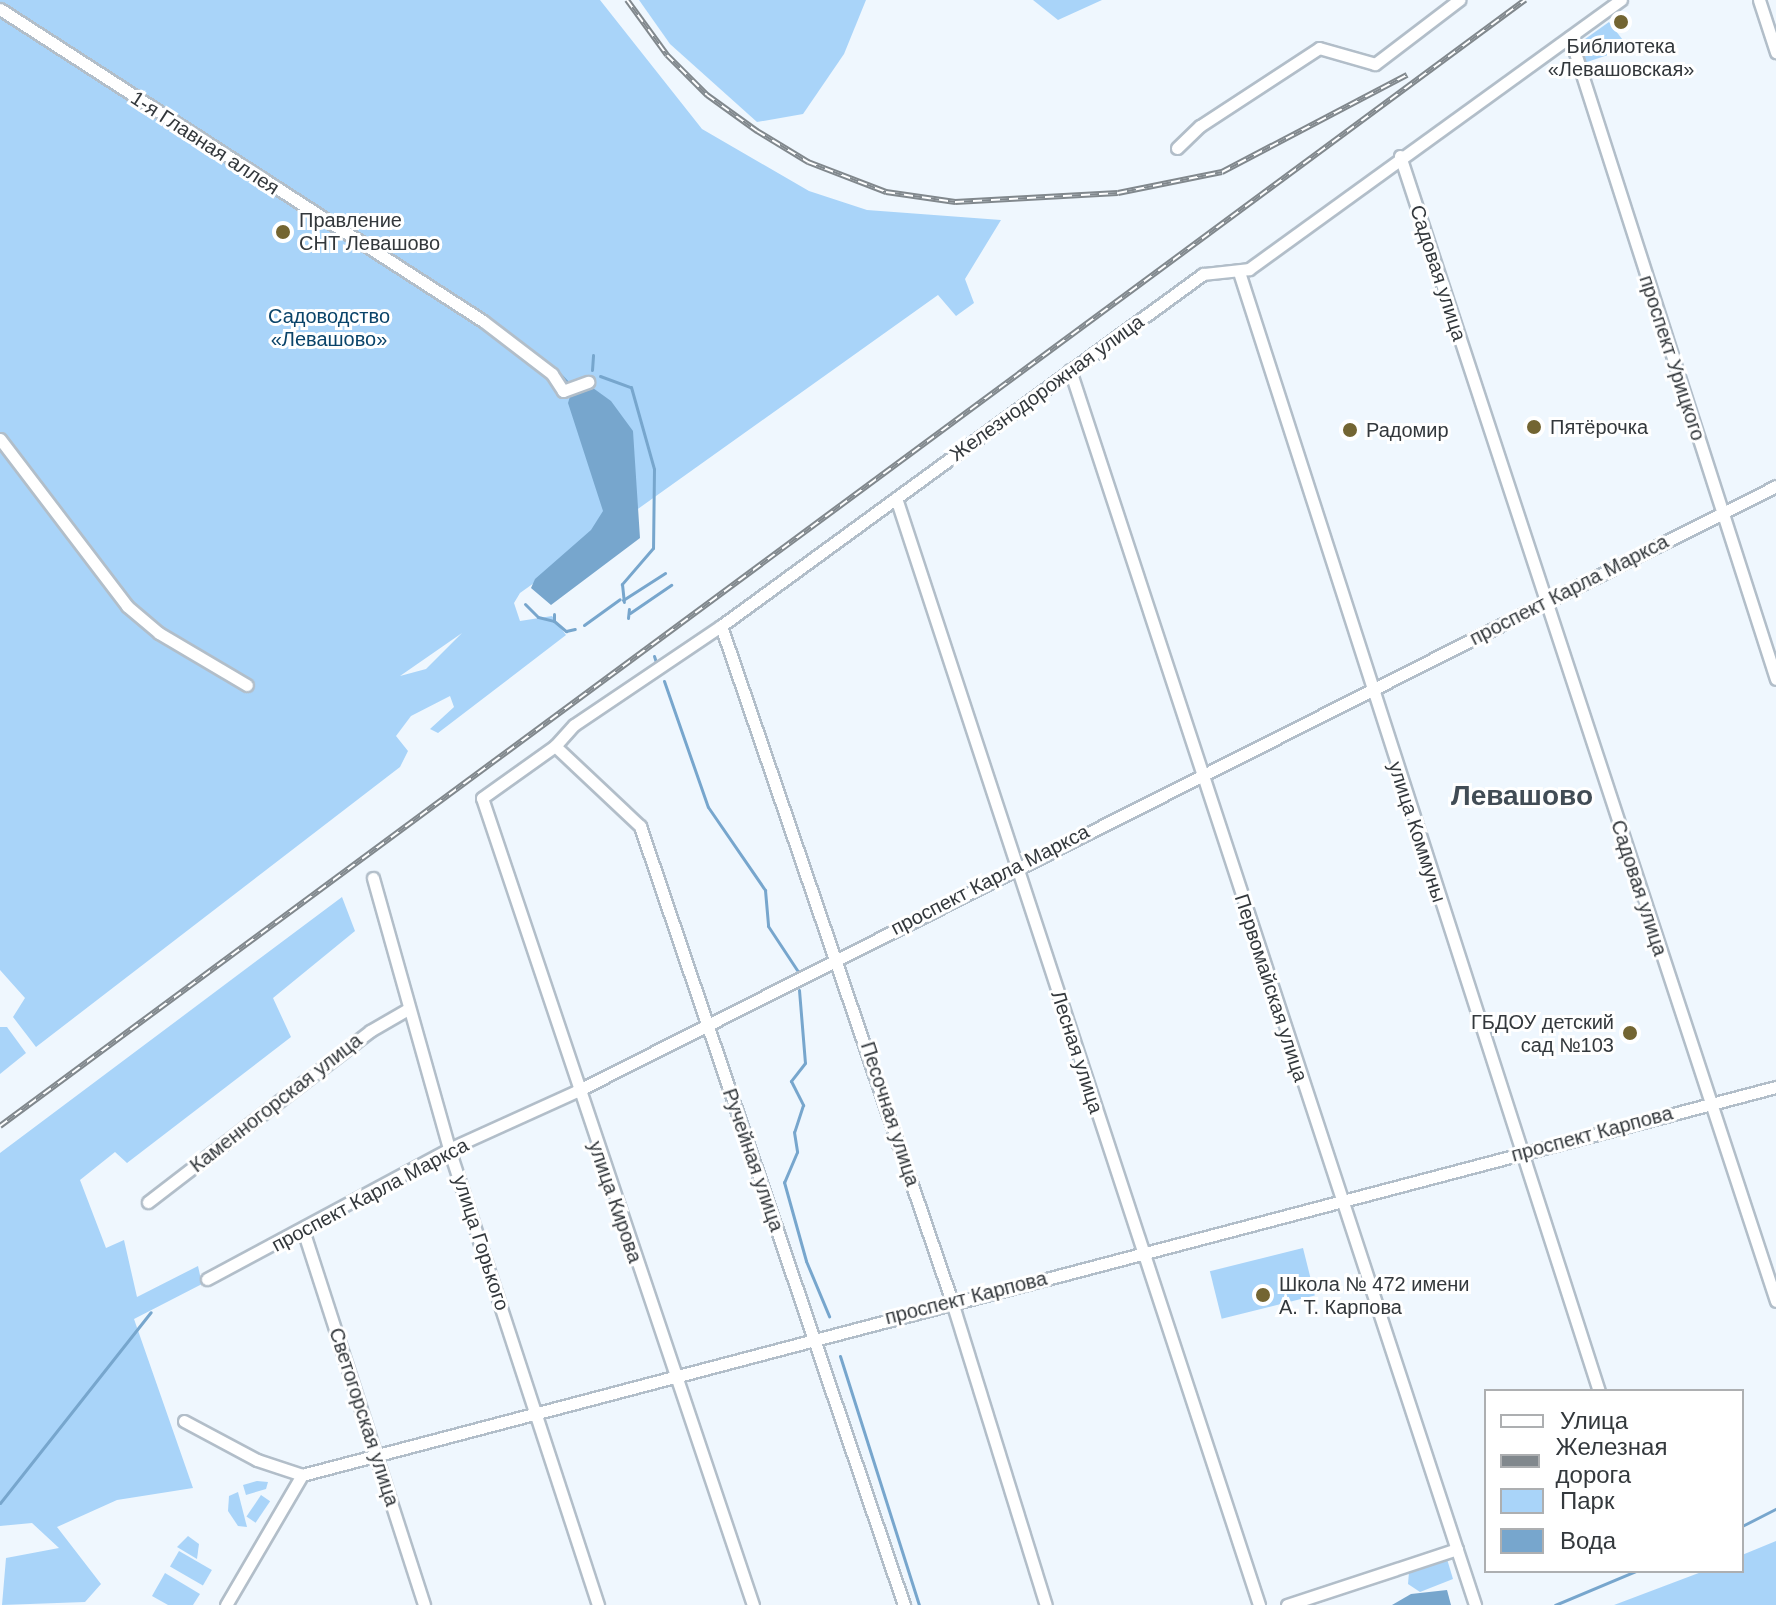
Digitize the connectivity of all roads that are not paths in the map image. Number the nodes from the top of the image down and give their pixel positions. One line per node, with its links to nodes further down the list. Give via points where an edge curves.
1 (1459, 0): 7 (street, via 1375,64 1319,48 1200,126)
2 (1621, 0): 5 (street, Железнодорожная улица)
3 (1759, 0): 6 (street)
4 (0, 9): 11 (street, 1-я Главная аллея, via 483,321 552,374 563,391)
5 (1570, 37): 8 (street, Железнодорожная улица); 15 (street, проспект Урицкого)
6 (1776, 52)
7 (1177, 148)
8 (1400, 156): 9 (street, Железнодорожная улица); 16 (street, Садовая улица)
9 (1239, 272): 10 (street, Железнодорожная улица, via 1203,274); 20 (street, улица Коммуны)
10 (1070, 370): 14 (street, Железнодорожная улица); 22 (street, Первомайская улица)
11 (588, 382)
12 (0, 439): 19 (street, via 127,606 159,633)
13 (1776, 486): 15 (street, проспект Карла Маркса)
14 (896, 498): 17 (street, Железнодорожная улица); 24 (street, Лесная улица)
15 (1721, 514): 16 (street, проспект Карла Маркса); 18 (street, проспект Урицкого)
16 (1544, 602): 20 (street, проспект Карла Маркса); 31 (street, Садовая улица)
17 (721, 626): 21 (street, Железнодорожная улица, via 574,725); 26 (street, Песочная улица)
18 (1776, 679)
19 (247, 685)
20 (1371, 690): 22 (street, проспект Карла Маркса); 33 (street, улица Коммуны)
21 (555, 746): 23 (street, Железнодорожная улица); 28 (street, Ручейная улица, via 640,826)
22 (1200, 776): 24 (street, проспект Карла Маркса); 34 (street, Первомайская улица)
23 (482, 798): 30 (street, улица Кирова)
24 (1015, 866): 26 (street, проспект Карла Маркса); 37 (street, Лесная улица)
25 (373, 878): 27 (street, улица Горького)
26 (838, 958): 28 (street, проспект Карла Маркса); 40 (street, Песочная улица)
27 (408, 1009): 32 (street, улица Горького); 35 (street, Каменногорская улица, via 370,1031)
28 (706, 1023): 30 (street, проспект Карла Маркса); 41 (street, Ручейная улица)
29 (1776, 1087): 31 (street, проспект Карпова)
30 (577, 1091): 32 (street, проспект Карла Маркса); 42 (street, улица Кирова)
31 (1711, 1103): 33 (street, проспект Карпова); 39 (street, Садовая улица)
32 (449, 1149): 36 (street, проспект Карла Маркса); 44 (street, улица Горького)
33 (1521, 1152): 34 (street, проспект Карпова); 43 (street, улица Коммуны)
34 (1341, 1199): 37 (street, проспект Карпова); 48 (street, Первомайская улица)
35 (148, 1202)
36 (303, 1230): 38 (street, проспект Карла Маркса); 46 (street, Светогорская улица)
37 (1144, 1253): 40 (street, проспект Карпова); 55 (street, Лесная улица)
38 (207, 1279)
39 (1776, 1301)
40 (952, 1302): 41 (street, проспект Карпова); 54 (street, Песочная улица)
41 (815, 1338): 42 (street, проспект Карпова); 53 (street, Ручейная улица)
42 (673, 1375): 44 (street, проспект Карпова); 52 (street, улица Кирова)
43 (1598, 1389)
44 (536, 1411): 46 (street, проспект Карпова); 51 (street, улица Горького)
45 (184, 1421): 47 (street, via 257,1460)
46 (375, 1453): 47 (street, проспект Карпова); 50 (street, Светогорская улица)
47 (302, 1475): 49 (street)
48 (1457, 1549): 56 (street); 57 (street, Первомайская улица)
49 (226, 1605)
50 (424, 1605)
51 (598, 1605)
52 (753, 1605)
53 (904, 1605)
54 (1046, 1605)
55 (1259, 1605)
56 (1287, 1605)
57 (1475, 1605)

